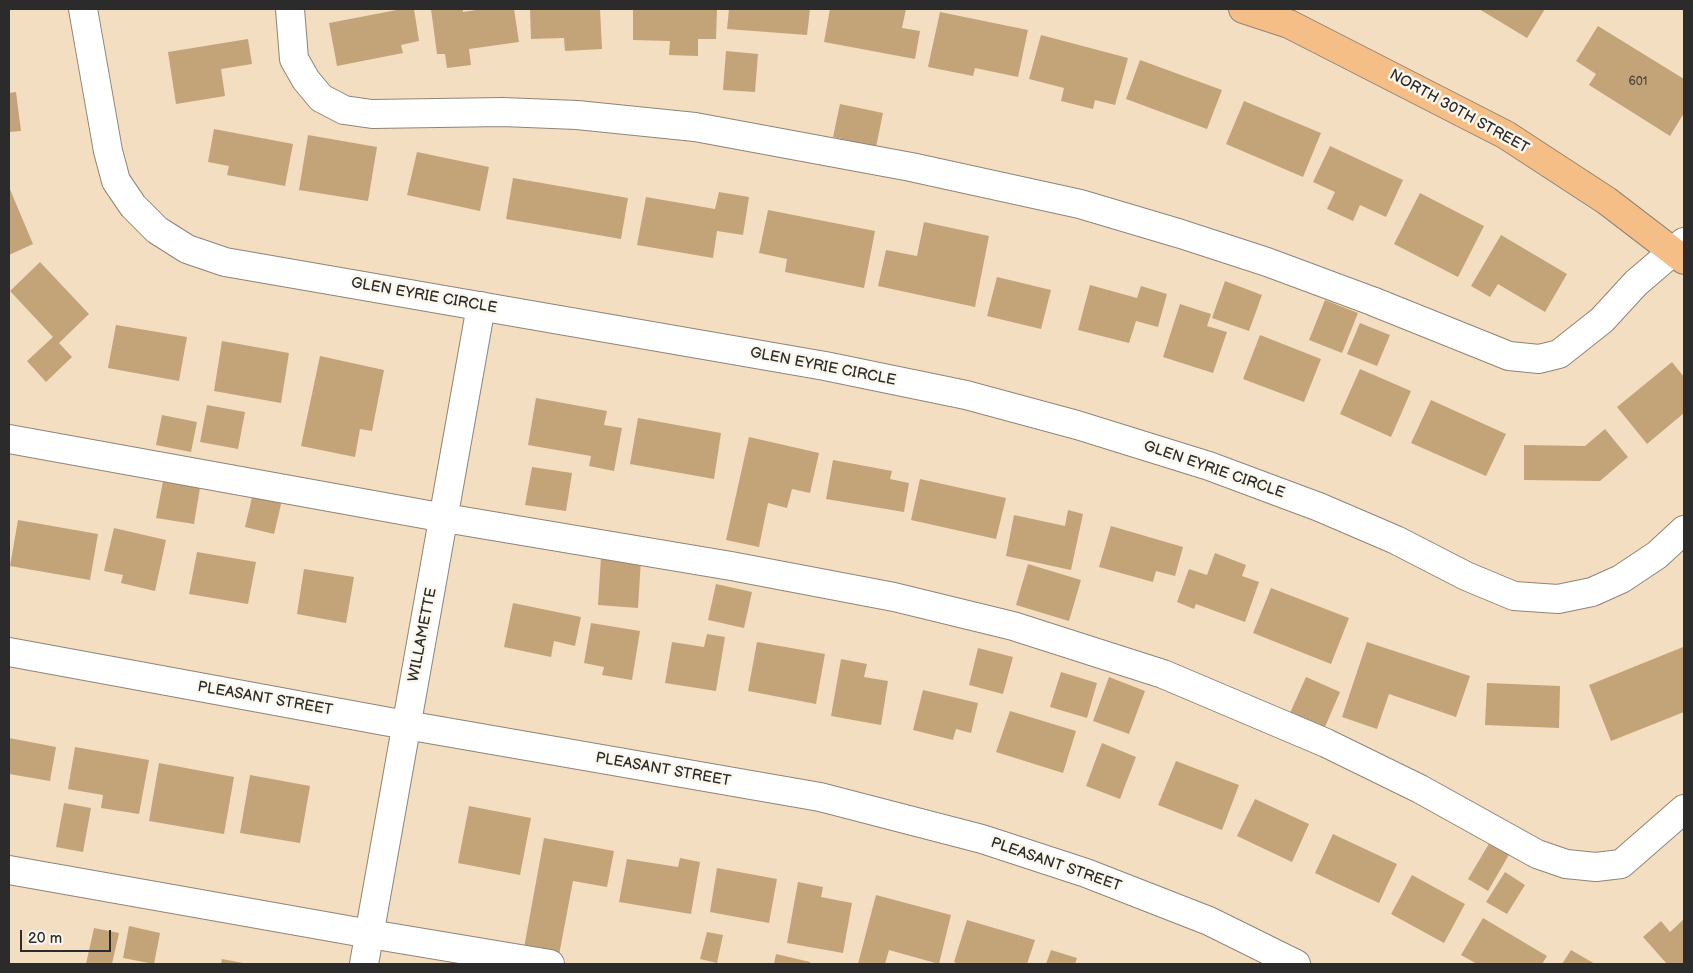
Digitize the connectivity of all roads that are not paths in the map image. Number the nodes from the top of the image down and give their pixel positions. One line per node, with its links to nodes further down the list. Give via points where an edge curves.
1 (83, 9): 5 (street, GLEN EYRIE CIRCLE, via 116,181 133,206 157,230 188,249 225,262)
2 (290, 9): 4 (street, via 294,59 320,98 344,110 372,114 512,112 577,115 695,127 911,167 1080,204 1189,236 1372,301 1509,356 1539,360 1559,354 1602,320 1636,284)
3 (1243, 9): 4 (main road, NORTH 30TH STREET, via 1288,24 1506,135)
4 (1681, 251)
5 (482, 306): 7 (street, WILLAMETTE); 8 (street, GLEN EYRIE CIRCLE, via 834,368 966,395 1077,425 1209,466 1319,508 1396,540 1466,576 1514,596 1558,599 1592,592 1621,579)
6 (9, 439): 7 (street)
7 (445, 518): 10 (street, WILLAMETTE); 11 (street, via 884,595 1013,626 1163,674 1326,742 1538,854 1566,864 1596,867 1621,864)
8 (1684, 530)
9 (9, 652): 10 (street, PLEASANT STREET)
10 (406, 725): 13 (street, WILLAMETTE); 16 (street, PLEASANT STREET, via 820,798 904,818 1086,873 1209,921)
11 (1684, 809)
12 (9, 870): 13 (street)
13 (370, 934): 14 (street, WILLAMETTE); 15 (street)
14 (364, 964)
15 (550, 964)
16 (1296, 964)

